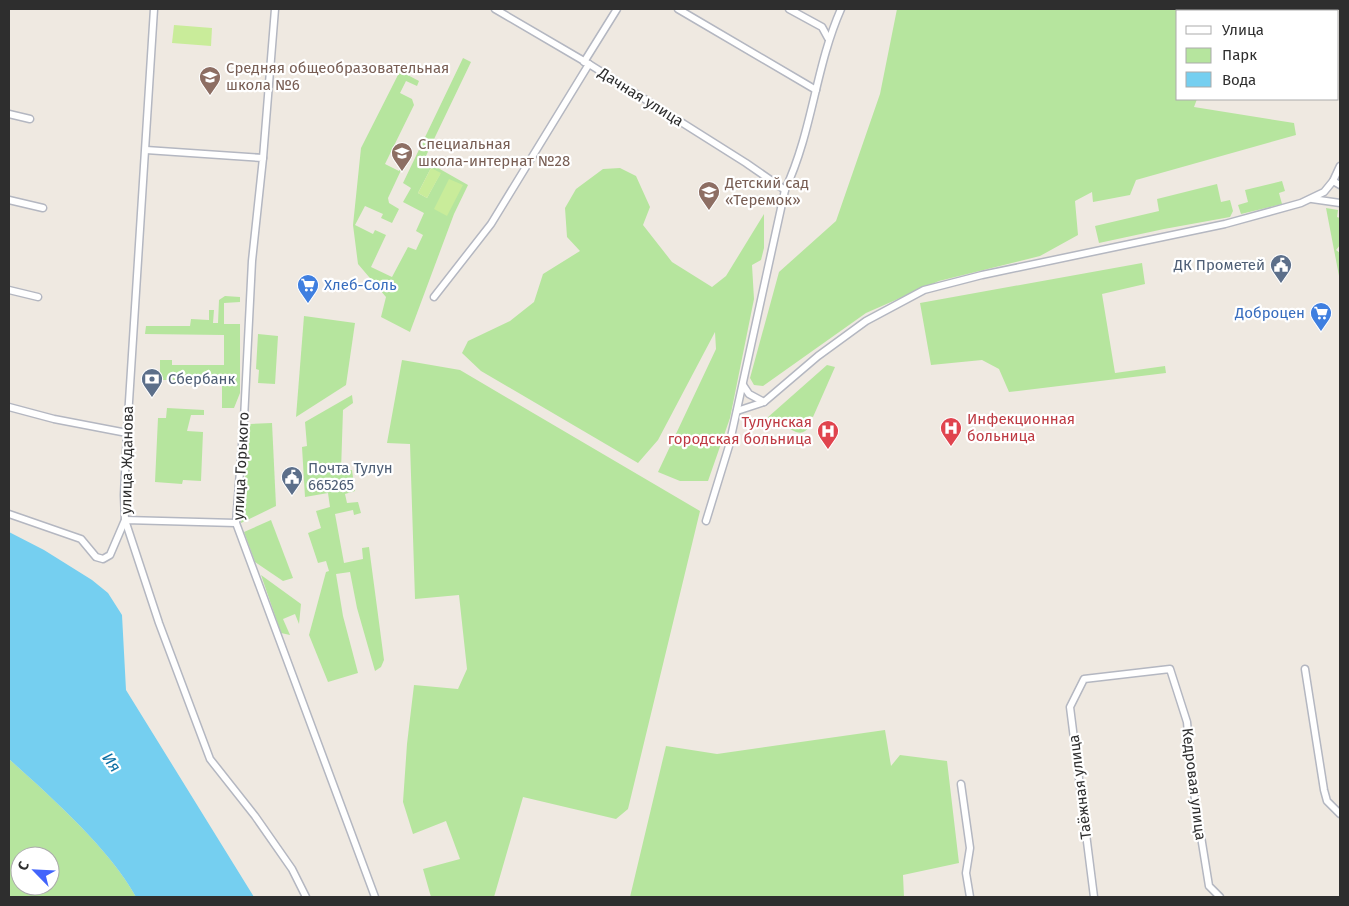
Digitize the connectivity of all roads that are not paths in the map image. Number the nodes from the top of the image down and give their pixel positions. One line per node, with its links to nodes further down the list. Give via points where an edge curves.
1 (154, 9): 13 (street, улица Жданова)
2 (275, 9): 14 (street, улица Горького)
3 (494, 9): 9 (street, Дачная улица)
4 (617, 9): 9 (street)
5 (678, 9): 10 (street)
6 (790, 9): 8 (street, via 822,27)
7 (841, 9): 8 (street)
8 (828, 38): 10 (street)
9 (587, 63): 18 (street, Дачная улица); 25 (street, via 491,224)
10 (816, 90): 18 (street, via 801,152)
11 (9, 114): 12 (street)
12 (30, 119)
13 (146, 150): 14 (street); 30 (street, улица Жданова)
14 (262, 158): 34 (street, улица Горького, via 252,261)
15 (1340, 166): 16 (street)
16 (1333, 181): 17 (street); 19 (street)
17 (1340, 185)
18 (785, 190): 26 (street)
19 (1312, 199): 21 (street); 27 (street, via 1225,224 924,290 866,321)
20 (9, 200): 22 (street)
21 (1340, 203)
22 (43, 208)
23 (9, 290): 24 (street)
24 (38, 297)
25 (434, 297)
26 (743, 385): 27 (street, via 749,394); 29 (street)
27 (764, 402): 29 (street)
28 (9, 407): 30 (street)
29 (737, 411): 33 (street)
30 (127, 433): 32 (street, улица Жданова)
31 (9, 514): 32 (street, via 81,539 96,557 103,559 110,555)
32 (125, 520): 34 (street); 39 (street, улица Жданова, via 210,759 259,822)
33 (706, 521)
34 (236, 523): 40 (street, улица Горького)
35 (1170, 669): 42 (street, Таёжная улица, via 1084,679 1070,706); 43 (street, Кедровая улица, via 1187,722 1193,787 1210,886)
36 (1304, 669): 38 (street, via 1324,790 1333,810)
37 (961, 784): 41 (street, via 970,848 966,873)
38 (1340, 814)
39 (306, 897)
40 (375, 897)
41 (970, 897)
42 (1094, 897)
43 (1220, 897)

